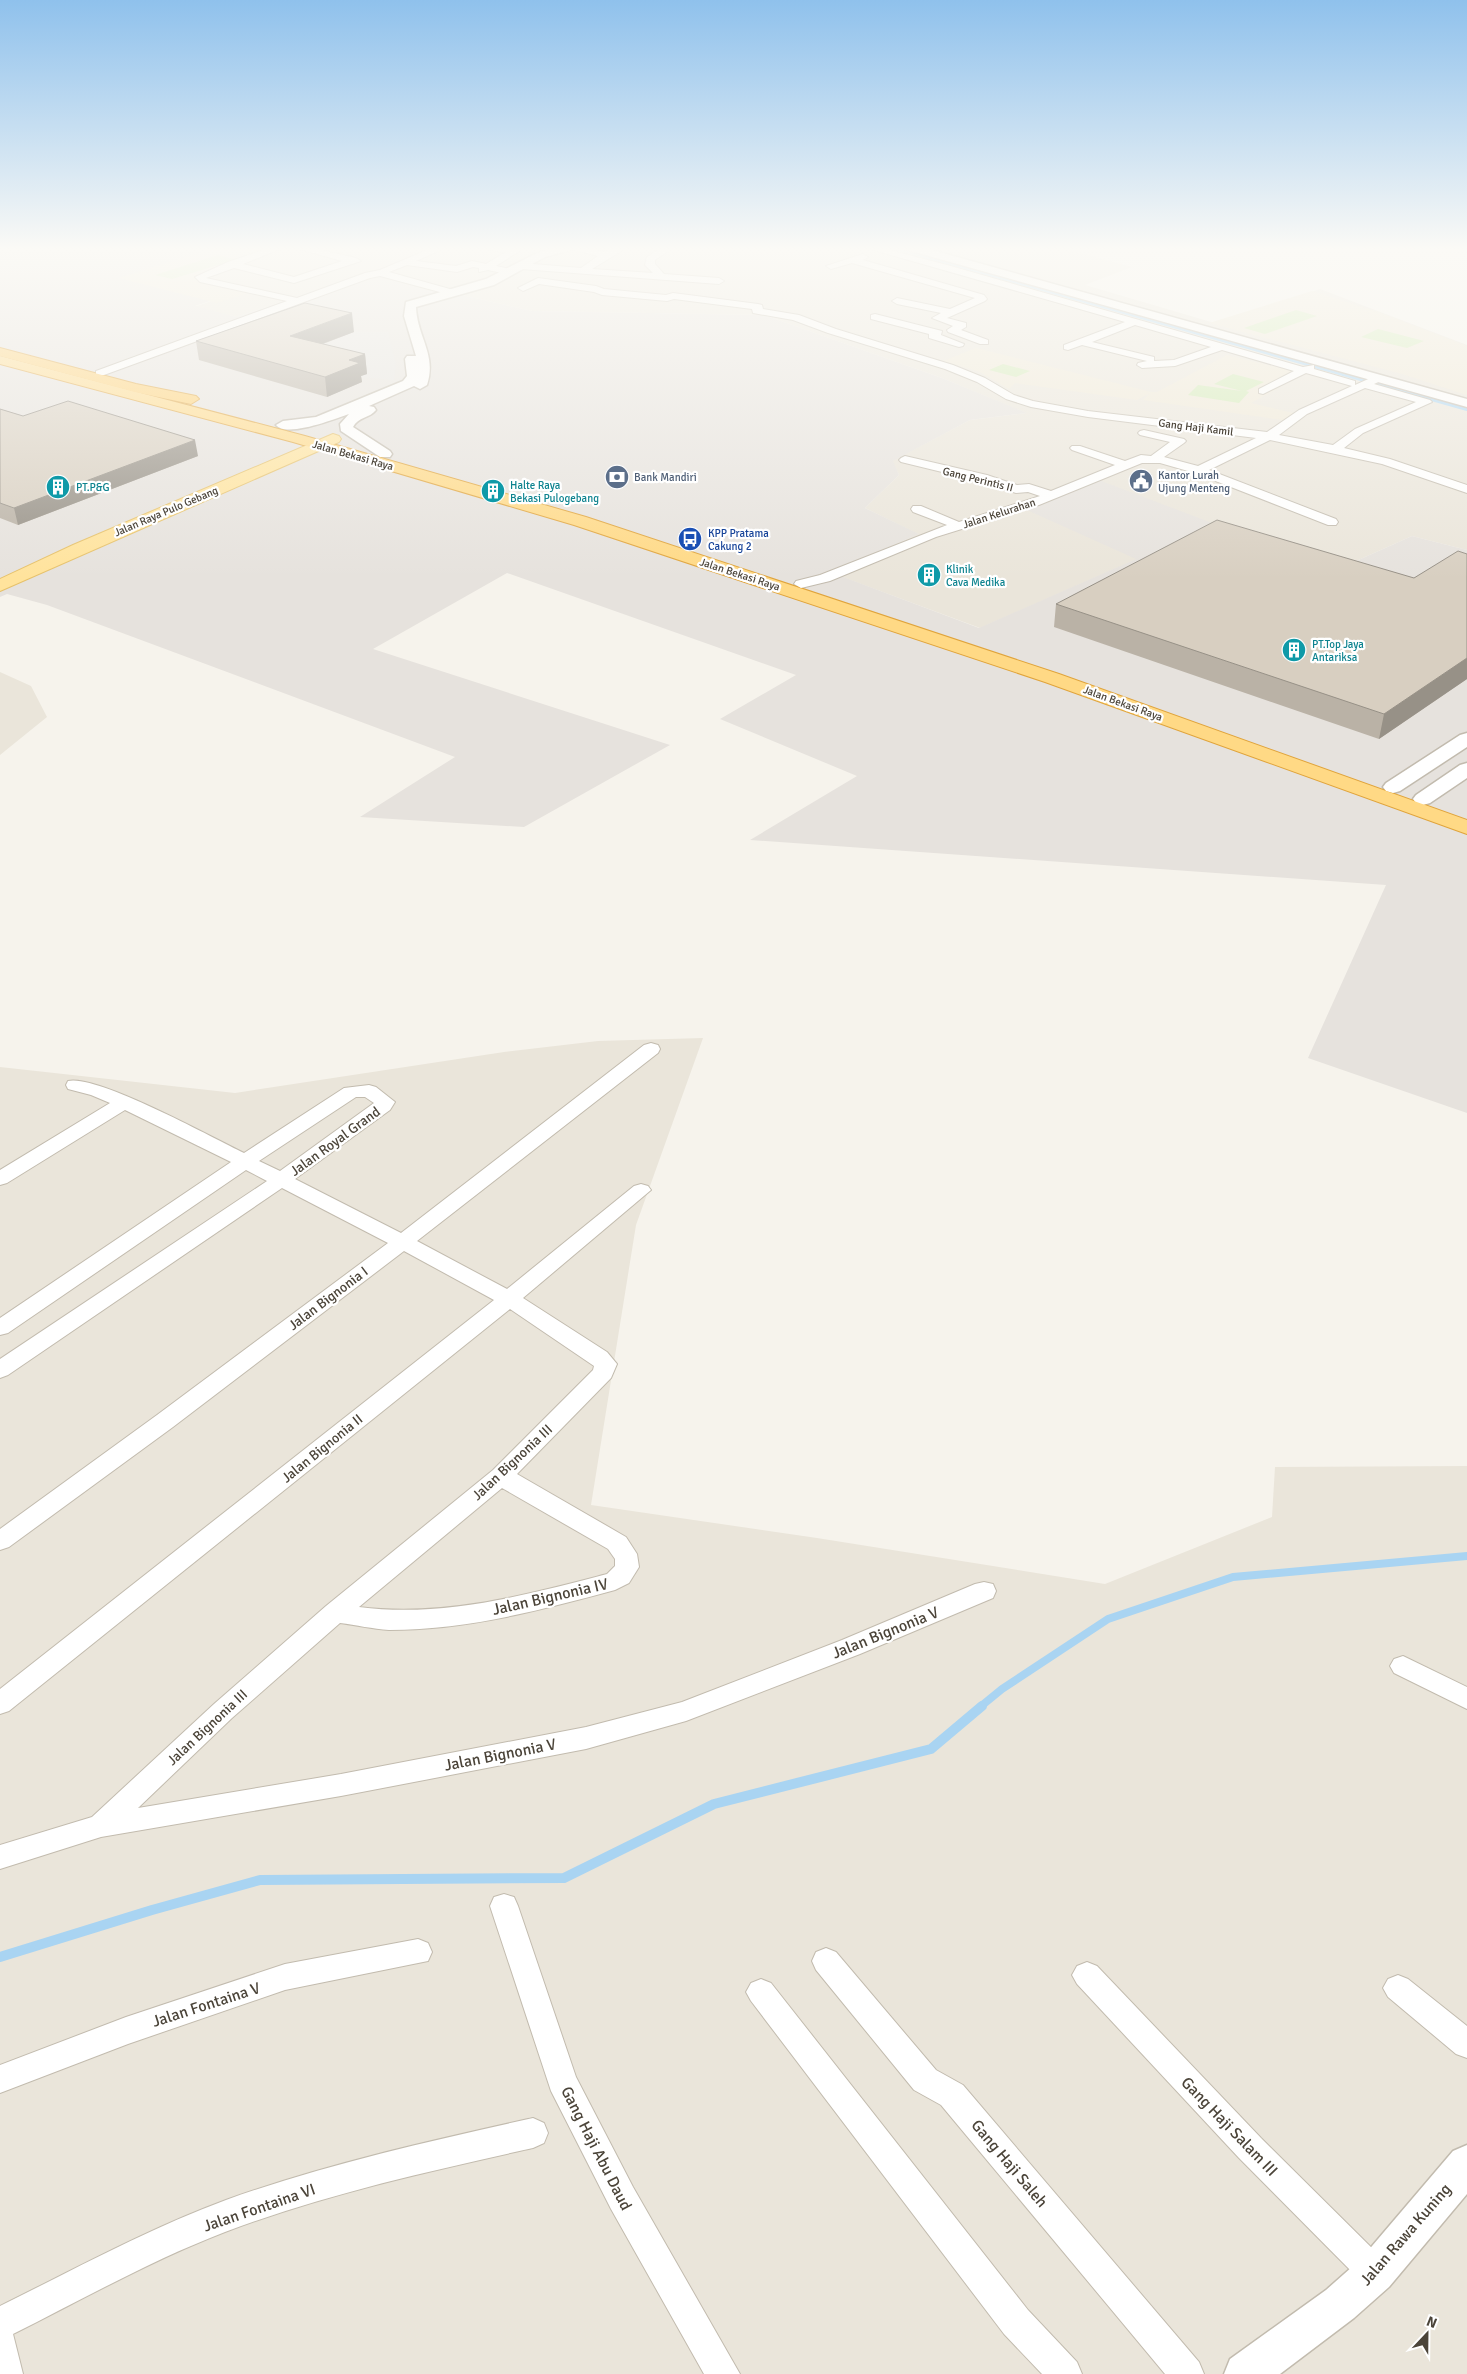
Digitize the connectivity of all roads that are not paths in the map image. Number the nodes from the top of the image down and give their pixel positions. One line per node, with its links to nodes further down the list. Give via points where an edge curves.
1 (19, 358): 19 (highway)
2 (44, 358): 14 (highway, Jalan Bekasi Raya)
3 (142, 358): 14 (street)
4 (412, 358): 17 (street)
5 (919, 358): 12 (street, Gang Haji Kamil)
6 (940, 358): 12 (street)
7 (1132, 358): 8 (street, via 1146,362 1175,363)
8 (1190, 358)
9 (1269, 358): 13 (street)
10 (1284, 358): 13 (street)
11 (0, 360): 24 (highway, Jalan Bekasi Raya)
12 (932, 362): 23 (street, Gang Haji Kamil, via 968,374 1010,397 1031,404)
13 (1310, 367): 15 (street); 16 (street); 18 (street)
14 (100, 373): 19 (highway, Jalan Bekasi Raya)
15 (1372, 382): 20 (street); 23 (street, via 1303,412); 26 (street, via 1426,402 1359,431)
16 (1352, 383)
17 (414, 384): 21 (street, via 319,421); 27 (street, via 346,423 346,428)
18 (1263, 392)
19 (190, 399): 21 (highway, Jalan Bekasi Raya)
20 (1467, 403)
21 (283, 425): 24 (highway, Jalan Bekasi Raya)
22 (1144, 433): 28 (street, via 1180,441)
23 (1269, 436): 26 (street, Gang Haji Kamil); 31 (street)
24 (326, 442): 27 (highway, Jalan Bekasi Raya); 35 (highway, Jalan Bekasi Raya); 39 (main road, Jalan Raya Pulo Gebang)
25 (1076, 448): 30 (street)
26 (1335, 449): 32 (street, Gang Haji Kamil, via 1386,461)
27 (385, 454): 35 (highway, Jalan Bekasi Raya)
28 (1154, 459): 30 (street, Jalan Kelurahan, via 1141,459); 31 (street, Jalan Kelurahan)
29 (905, 460): 33 (street, Gang Perintis II)
30 (1125, 465): 33 (street, Jalan Kelurahan)
31 (1199, 470): 36 (street, Jalan Kelurahan)
32 (1467, 489)
33 (1050, 495): 37 (street, Jalan Kelurahan)
34 (917, 509): 37 (street)
35 (585, 518): 38 (highway, Jalan Bekasi Raya); 40 (highway, Jalan Bekasi Raya)
36 (1332, 522)
37 (959, 526): 38 (street, Jalan Kelurahan, via 825,578)
38 (801, 584): 40 (highway, Jalan Bekasi Raya, via 1003,651)
39 (0, 586)
40 (1193, 723): 43 (highway, Jalan Bekasi Raya); 46 (highway, Jalan Bekasi Raya)
41 (1467, 738): 43 (street)
42 (1467, 769): 44 (street)
43 (1393, 787): 44 (highway, Jalan Bekasi Raya)
44 (1423, 799): 45 (highway, Jalan Bekasi Raya)
45 (1467, 813)
46 (1467, 827)
47 (651, 1049): 54 (street, Jalan Bignonia I)
48 (75, 1085): 49 (street, Jalan Bignonia III, via 98,1090)
49 (123, 1103): 50 (street, Jalan Bignonia III); 51 (street)
50 (246, 1161): 52 (street, Jalan Bignonia III); 52 (street, Jalan Royal Grand, via 351,1092 369,1091 385,1102); 56 (street, Jalan Royal Grand)
51 (0, 1179)
52 (281, 1180): 54 (street, Jalan Bignonia III); 57 (street, Jalan Royal Grand)
53 (641, 1190): 55 (street, Jalan Bignonia II)
54 (403, 1242): 55 (street, Jalan Bignonia III); 59 (street, Jalan Bignonia I, via 118,1457)
55 (509, 1299): 58 (street, Jalan Bignonia III, via 606,1364 603,1372); 64 (street, Jalan Bignonia II)
56 (0, 1328)
57 (0, 1370)
58 (501, 1476): 61 (street, Jalan Bignonia III); 61 (street, Jalan Bignonia IV, via 617,1543 626,1553 626,1570 615,1581 523,1605 459,1616 388,1620)
59 (0, 1541)
60 (984, 1591): 65 (street, Jalan Bignonia V, via 686,1711 586,1738 341,1785)
61 (335, 1613): 65 (street, Jalan Bignonia III, via 223,1711)
62 (1402, 1666): 63 (street)
63 (1467, 1699)
64 (0, 1704)
65 (100, 1826): 66 (street, Jalan Bignonia V)
66 (0, 1857)
67 (504, 1906): 82 (street, Gang Haji Abu Daud, via 562,2081 622,2198)
68 (418, 1952): 74 (street, Jalan Fontaina V, via 285,1977 126,2030)
69 (826, 1961): 84 (street, Gang Haji Saleh, via 925,2080 952,2095)
70 (1088, 1975): 77 (street, Gang Haji Salam III, via 1250,2148)
71 (1398, 1988): 73 (street)
72 (761, 1992): 83 (street, via 1016,2322)
73 (1467, 2044)
74 (0, 2079)
75 (533, 2133): 78 (street, Jalan Fontaina VI, via 393,2164 264,2204 184,2233)
76 (1467, 2164): 77 (street, Jalan Rawa Kuning)
77 (1375, 2273): 80 (street, Jalan Rawa Kuning, via 1340,2304)
78 (0, 2323)
79 (0, 2342): 81 (street)
80 (1248, 2373)
81 (6, 2374)
82 (723, 2374)
83 (1065, 2374)
84 (1187, 2374)

